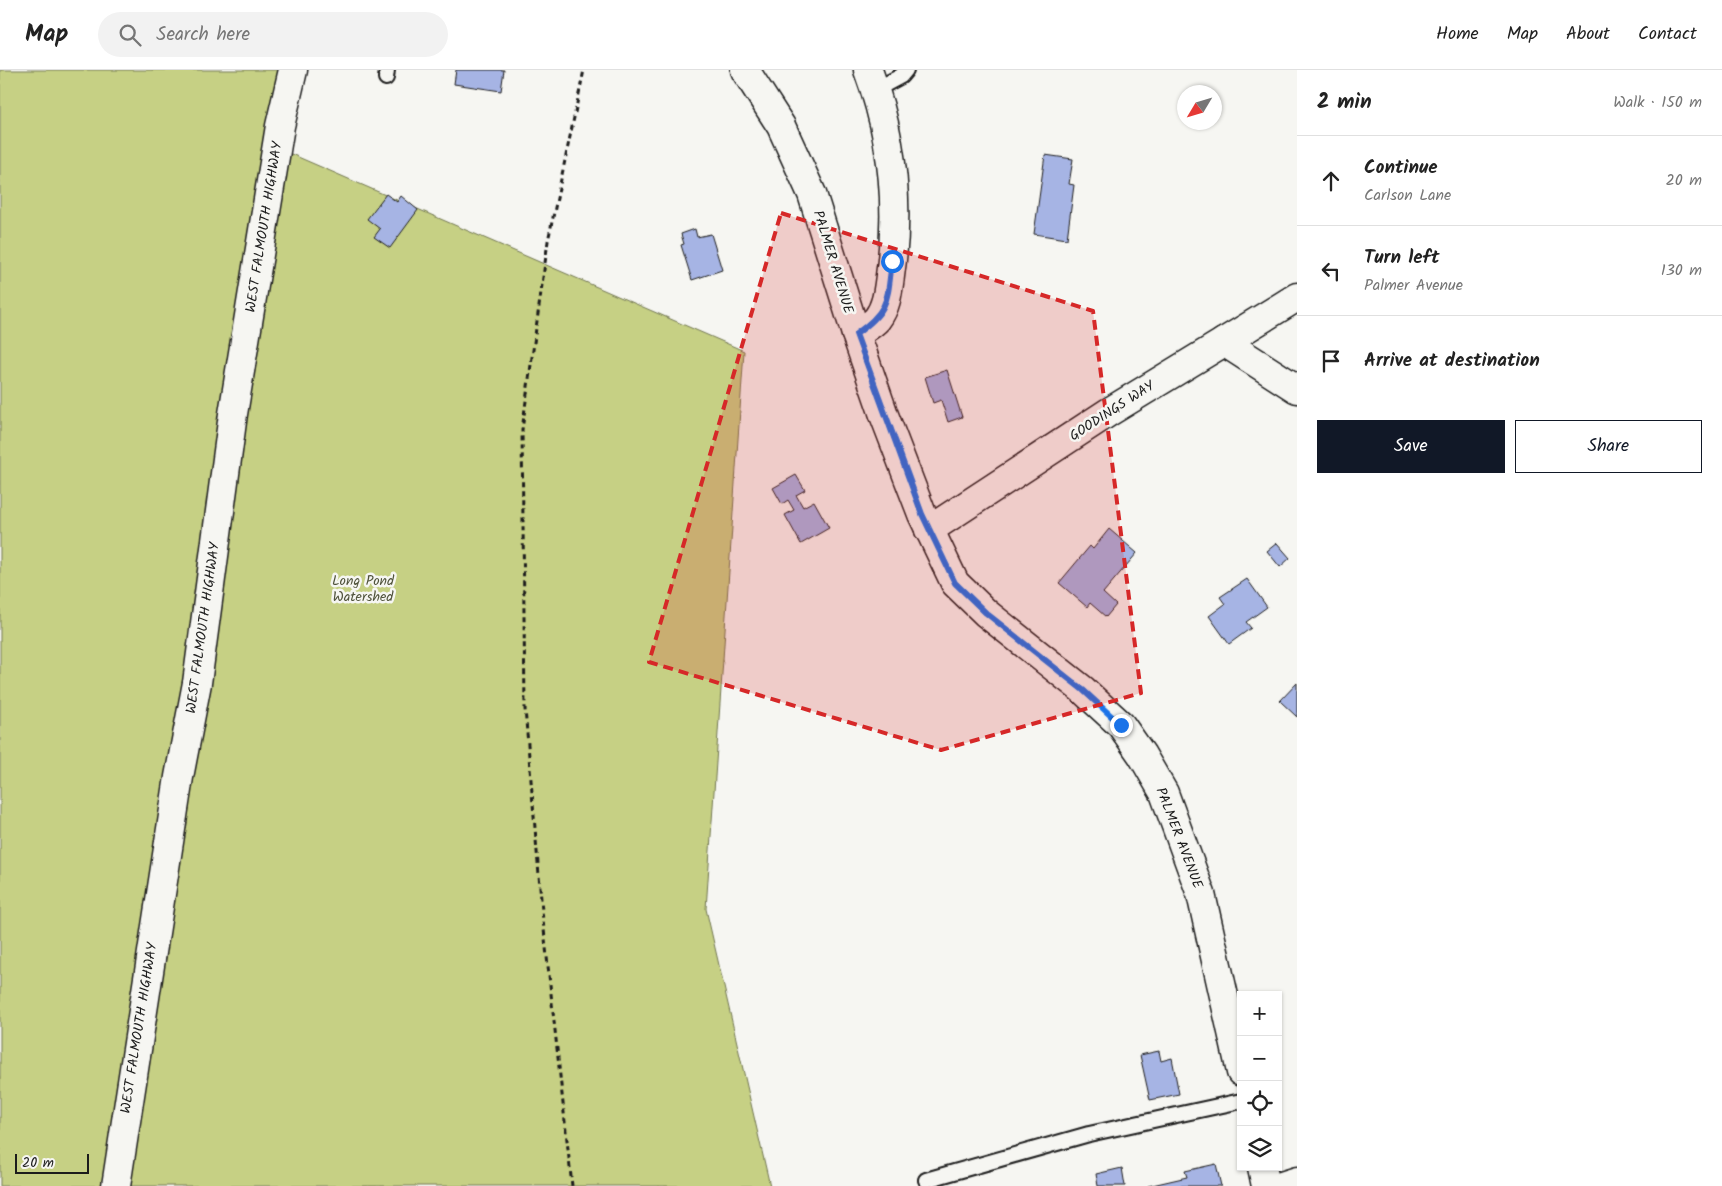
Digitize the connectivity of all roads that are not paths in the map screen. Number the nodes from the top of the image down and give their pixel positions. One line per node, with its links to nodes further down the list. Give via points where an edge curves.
1 (293, 70): 15 (main road, WEST FALMOUTH HIGHWAY, via 280,126 234,405 197,683 179,777)
2 (745, 70): 6 (main road, PALMER AVENUE, via 781,126 812,194)
3 (906, 70): 4 (lane, via 901,76)
4 (871, 80): 6 (main road, via 890,149 895,214 887,300 877,319)
5 (1297, 298): 7 (main road, GOODINGS WAY)
6 (856, 334): 9 (main road, PALMER AVENUE)
7 (1224, 342): 8 (main road); 9 (main road, GOODINGS WAY, via 1109,412)
8 (1297, 389)
9 (929, 530): 10 (main road, PALMER AVENUE, via 955,583 986,613 1083,690 1121,725 1142,755 1164,793 1201,894)
10 (1237, 1054)
11 (1237, 1102): 13 (lane, via 1089,1134)
12 (1263, 1171): 16 (main road)
13 (926, 1180)
14 (1297, 1181): 17 (main road)
15 (116, 1186)
16 (1266, 1186)
17 (1281, 1186)

